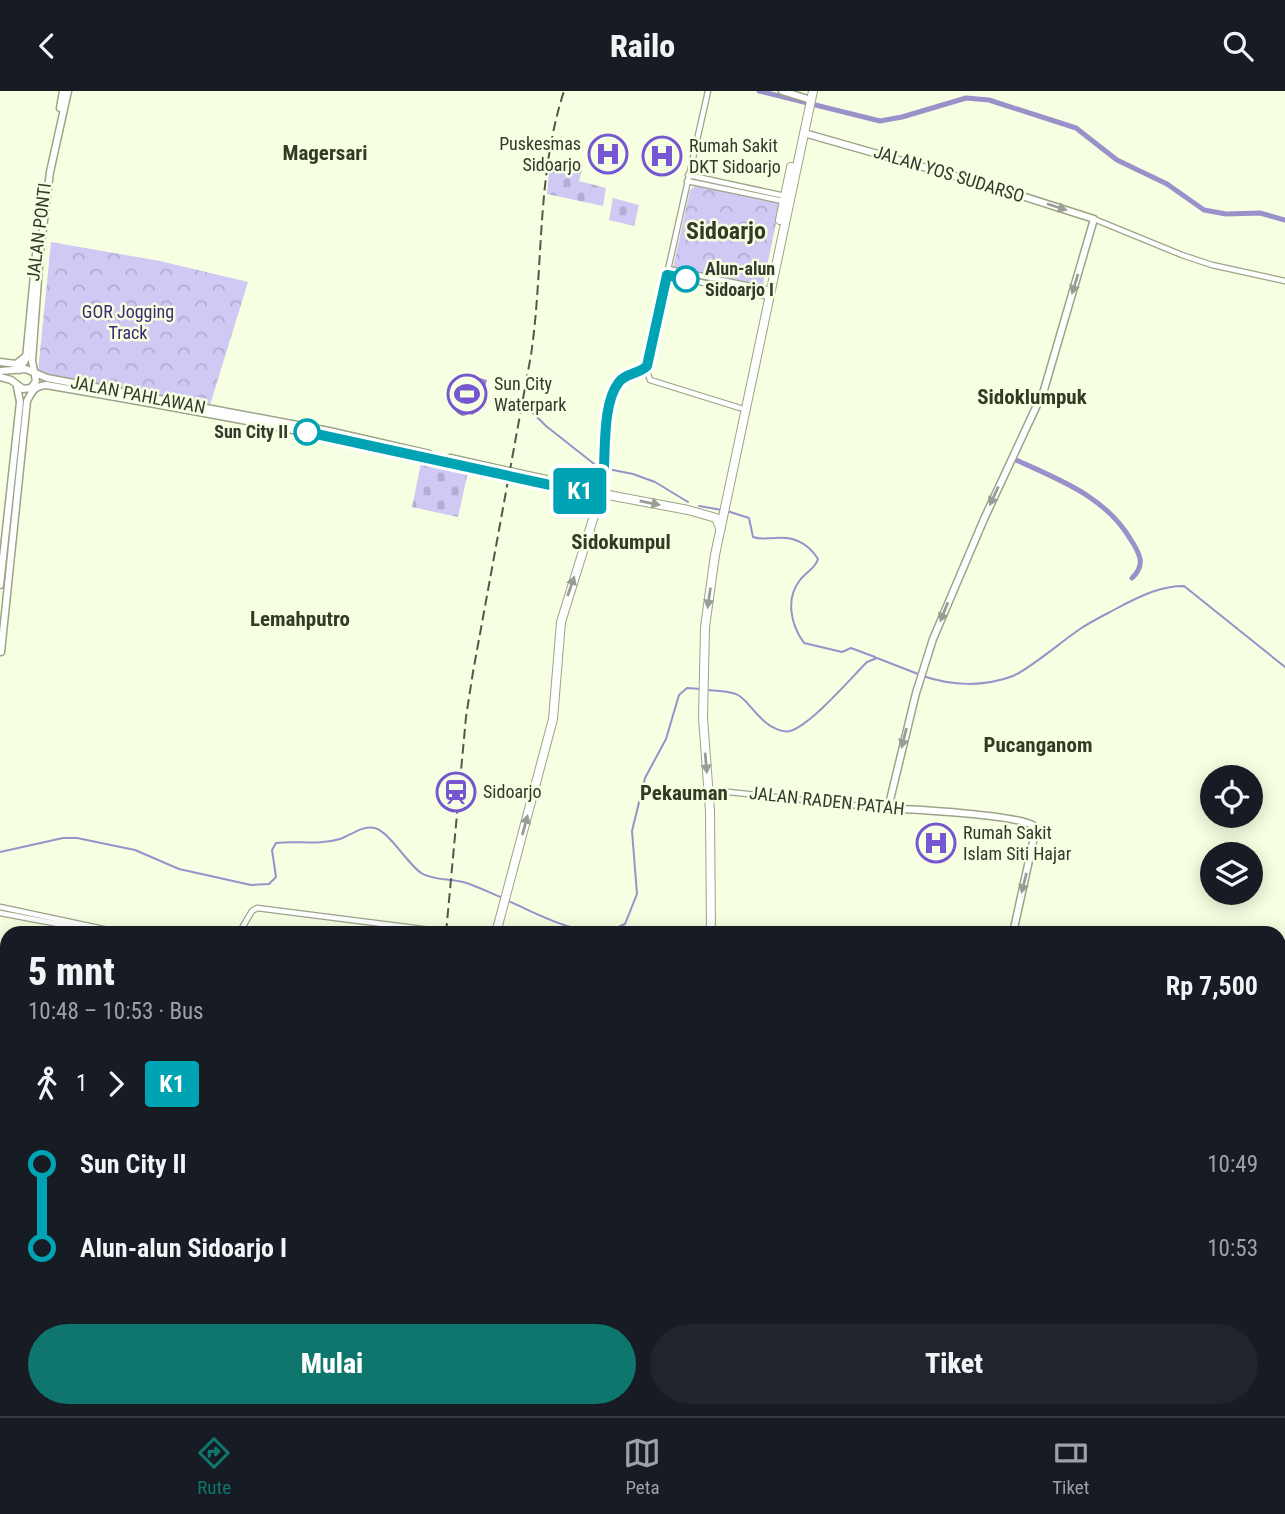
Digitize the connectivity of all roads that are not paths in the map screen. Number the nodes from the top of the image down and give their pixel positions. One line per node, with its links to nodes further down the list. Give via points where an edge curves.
1 (65, 91): 9 (main road, JALAN PONTI)
2 (708, 91): 6 (street)
3 (782, 91): 4 (main road)
4 (808, 100): 5 (highway); 7 (highway)
5 (804, 133): 7 (highway); 8 (main road, JALAN YOS SUDARSO, one-way to 8)
6 (688, 178): 7 (street); 10 (street)
7 (786, 200): 12 (highway)
8 (1094, 219): 11 (street, via 1212,265); 38 (main road, one-way to 38, via 1044,390 923,669)
9 (37, 267): 13 (main road, JALAN PONTI); 18 (main road, JALAN PONTI)
10 (667, 272): 12 (street); 15 (street)
11 (1285, 281)
12 (767, 293): 24 (highway); 31 (highway)
13 (26, 356): 14 (main road, via 16,364); 17 (main road, JALAN PONTI)
14 (0, 362)
15 (646, 367): 19 (street); 21 (street)
16 (0, 371): 17 (main road, JALAN PAHLAWAN)
17 (18, 371): 18 (main road, JALAN PAHLAWAN)
18 (34, 373): 23 (main road); 25 (main road, JALAN PAHLAWAN)
19 (632, 374): 21 (street); 27 (street, via 620,380 612,396)
20 (0, 377): 22 (main road, JALAN PAHLAWAN)
21 (650, 380): 24 (street)
22 (17, 385): 23 (main road, JALAN PAHLAWAN); 26 (main road)
23 (31, 389): 25 (main road, JALAN PAHLAWAN, via 46,385); 26 (main road)
24 (740, 408): 31 (highway)
25 (325, 433): 27 (main road, JALAN PAHLAWAN); 28 (main road, JALAN PAHLAWAN)
26 (15, 481): 33 (main road); 34 (main road)
27 (602, 491): 28 (main road, JALAN PAHLAWAN); 29 (main road, JALAN PAHLAWAN)
28 (587, 493): 30 (main road)
29 (611, 495): 30 (highway, via 603,496); 31 (highway, one-way to 31)
30 (597, 506): 47 (highway, one-way to 30, via 554,719 561,622)
31 (719, 512): 32 (highway); 32 (highway)
32 (721, 530): 37 (highway, one-way to 37, via 707,614 704,732)
33 (0, 585)
34 (4, 593): 35 (main road)
35 (0, 652): 36 (main road)
36 (0, 659)
37 (709, 790): 38 (street, JALAN RADEN PATAH); 48 (highway)
38 (889, 809): 49 (main road, JALAN RADEN PATAH, one-way to 49, via 1034,827)
39 (0, 907): 41 (street)
40 (0, 913): 42 (street)
41 (81, 925): 43 (street); 44 (street)
42 (69, 926)
43 (78, 926)
44 (86, 926)
45 (243, 926): 46 (street, via 257,908)
46 (399, 926)
47 (498, 926)
48 (711, 926)
49 (1015, 926)

